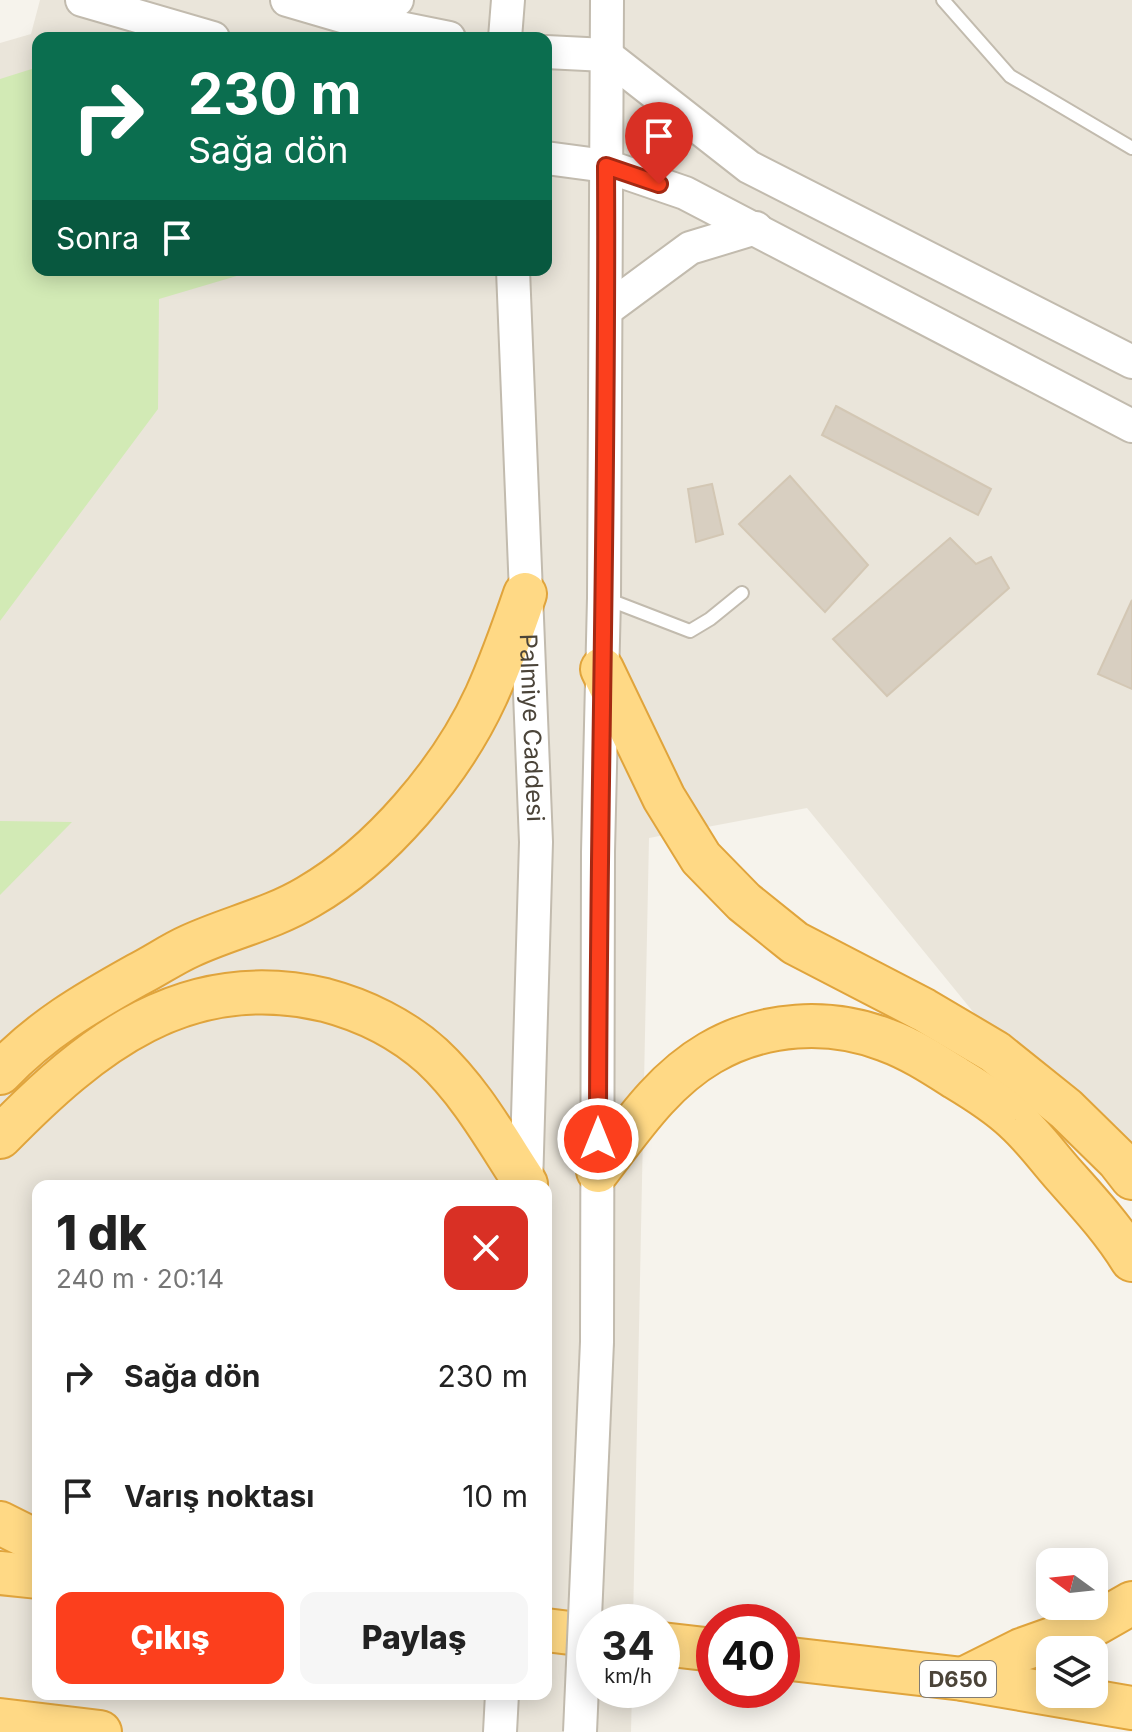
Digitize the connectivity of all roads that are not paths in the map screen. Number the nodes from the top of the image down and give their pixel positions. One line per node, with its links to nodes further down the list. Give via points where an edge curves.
1 (82, 0): 8 (street)
2 (287, 0): 7 (street)
3 (397, 0): 7 (street)
4 (508, 0): 10 (street)
5 (607, 0): 12 (street)
6 (943, 0): 13 (lane, via 1010,76)
7 (345, 17): 9 (street)
8 (192, 32)
9 (419, 32)
10 (505, 32)
11 (552, 52): 12 (street)
12 (606, 55): 15 (street); 19 (street, via 749,167)
13 (1132, 148)
14 (552, 159): 15 (street)
15 (606, 166): 16 (street, via 685,193); 18 (street)
16 (756, 228): 18 (street, via 690,248); 20 (street)
17 (513, 276): 22 (street, Palmiye Caddesi)
18 (606, 310): 23 (street)
19 (1132, 362)
20 (1132, 426)
21 (742, 593): 23 (lane, via 690,631)
22 (525, 594): 25 (highway, via 485,698 457,750 387,835 308,897 190,946 74,1010); 30 (street, Palmiye Caddesi, via 536,842)
23 (604, 598): 24 (street)
24 (602, 669): 27 (street); 28 (highway, via 664,798 701,858 744,902 795,943 995,1052 1066,1109)
25 (0, 1073)
26 (0, 1137): 29 (highway, via 62,1076 126,1031 167,1010 235,993 302,995 387,1024 432,1056 478,1112)
27 (598, 1171): 31 (highway, via 677,1075 711,1052 777,1027 850,1030 926,1059 1015,1120); 46 (street, bridge, via 597,1342)
28 (1132, 1178)
29 (523, 1180)
30 (526, 1180)
31 (1132, 1260)
32 (0, 1523): 33 (highway)
33 (32, 1539)
34 (0, 1573): 35 (highway)
35 (32, 1576)
36 (1132, 1603): 40 (highway)
37 (552, 1631): 38 (highway)
38 (576, 1634)
39 (800, 1660): 40 (highway, D650)
40 (963, 1679): 42 (highway, D650)
41 (502, 1700): 45 (street)
42 (1132, 1708)
43 (0, 1720): 44 (highway)
44 (78, 1731)
45 (500, 1732)
46 (580, 1732)

